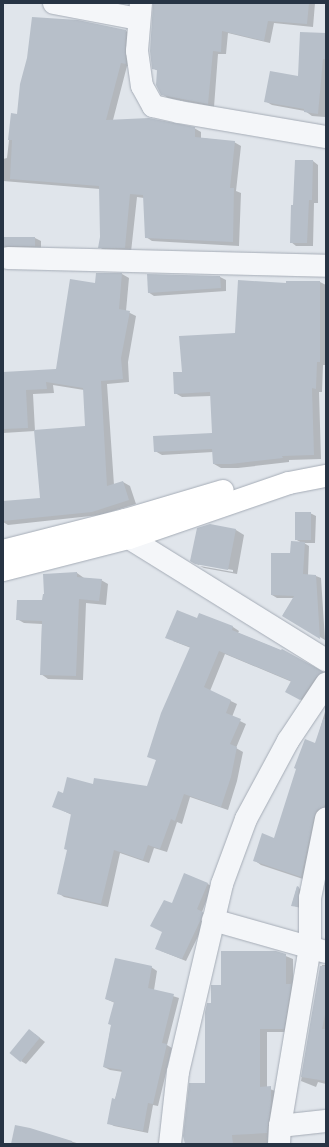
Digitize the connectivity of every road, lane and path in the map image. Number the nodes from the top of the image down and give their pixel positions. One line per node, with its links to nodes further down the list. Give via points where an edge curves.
1 (54, 3): 2 (street)
2 (140, 11): 3 (street, via 137,51 142,86 153,106)
3 (326, 137)
4 (8, 258): 5 (street)
5 (326, 266)
6 (326, 460): 9 (main road, via 125,520)
7 (326, 476): 8 (main road, via 289,483)
8 (129, 538): 10 (main road); 11 (street)
9 (3, 551)
10 (3, 570)
11 (326, 660)
12 (326, 684): 14 (street, via 288,741 246,819 222,884)
13 (326, 819): 15 (street, via 310,898)
14 (213, 920): 15 (street); 18 (street, via 178,1072)
15 (318, 950): 17 (street)
16 (326, 1121): 17 (street)
17 (279, 1135)
18 (170, 1144)

